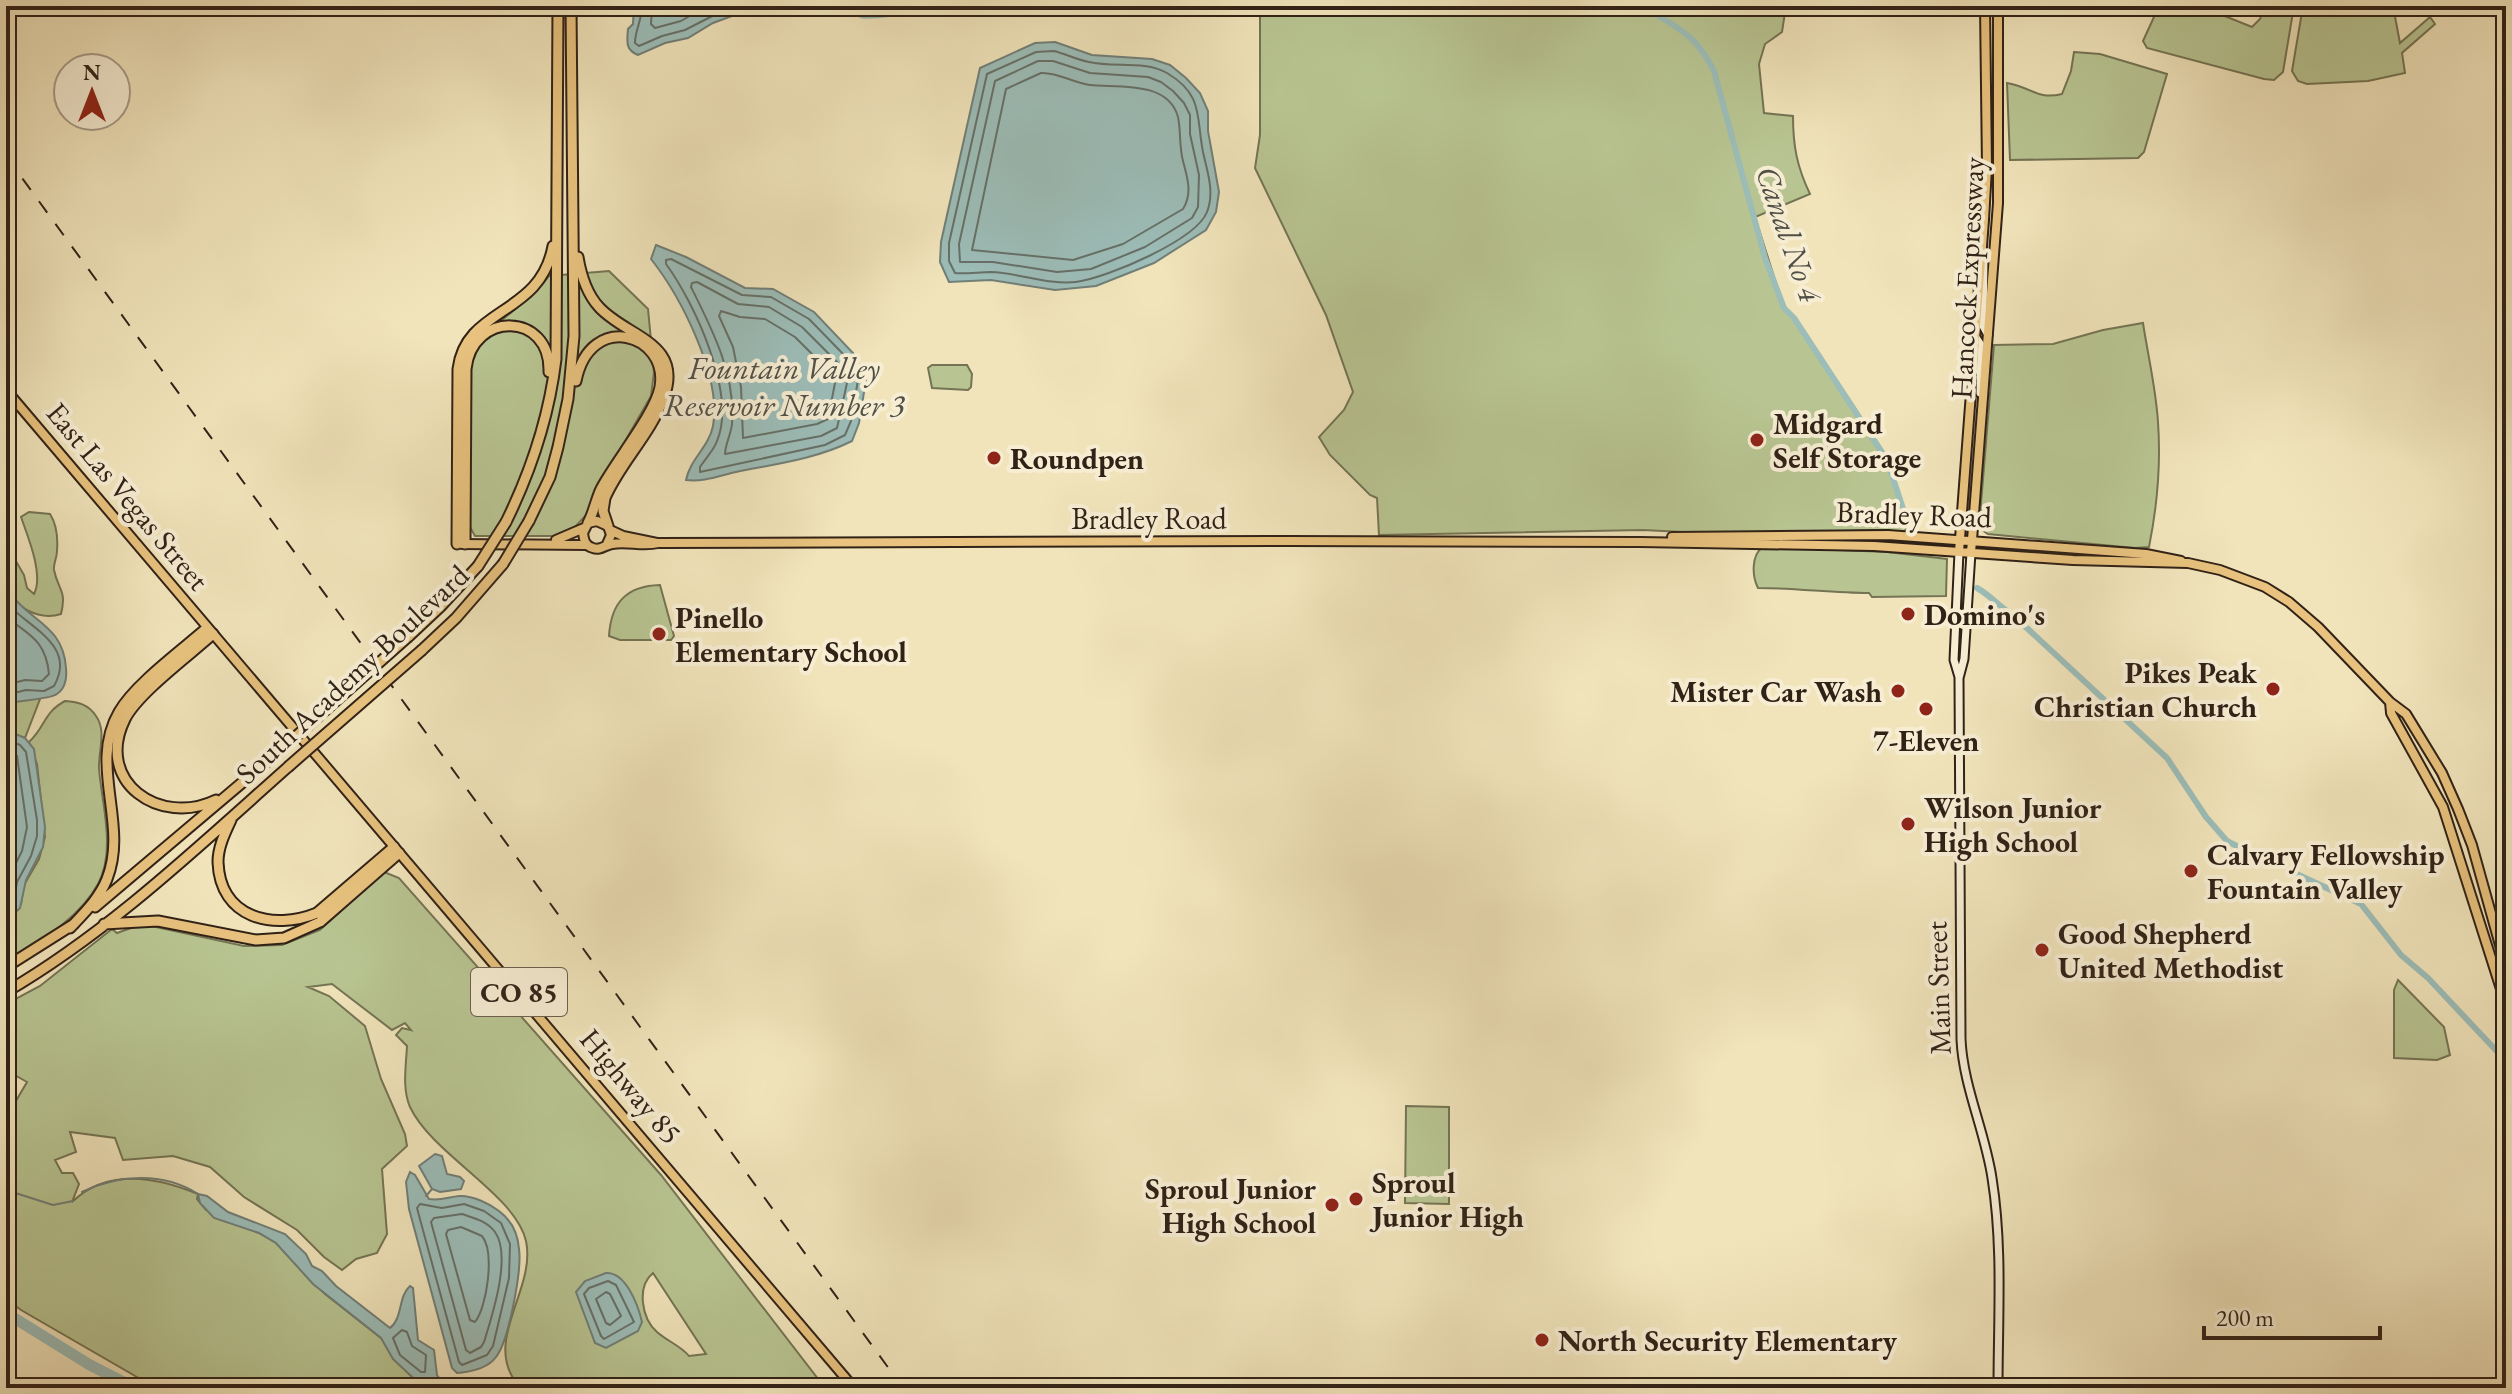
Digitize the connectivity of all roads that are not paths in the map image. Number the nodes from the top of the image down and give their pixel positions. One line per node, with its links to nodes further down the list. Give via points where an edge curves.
1 (558, 6): 5 (highway, South Academy Boulevard)
2 (571, 6): 6 (highway, South Academy Boulevard)
3 (1985, 6): 7 (main road, Hancock Expressway)
4 (1998, 6): 8 (main road, Hancock Expressway, via 1999,171)
5 (557, 223): 12 (highway, South Academy Boulevard, via 556,359); 20 (highway, via 551,256 537,284 477,329 462,350)
6 (573, 235): 13 (highway, South Academy Boulevard, via 571,380); 15 (highway, via 591,297 609,316 653,344 668,375 661,405 605,498)
7 (1983, 240): 8 (main road, via 1983,326); 9 (main road, Hancock Expressway)
8 (1988, 335): 11 (main road, Hancock Expressway)
9 (1975, 336): 11 (main road, via 1981,345); 16 (main road, Hancock Expressway)
10 (6, 390): 27 (main road, East Las Vegas Street / CO 85)
11 (1982, 419): 17 (main road, Hancock Expressway)
12 (542, 434): 20 (highway, via 550,367 546,349 538,336 520,326 489,331 477,340 467,361); 30 (highway, South Academy Boulevard, bridge, via 527,479 478,566 408,637)
13 (550, 477): 14 (highway, via 586,352 618,337 645,346 658,367 660,386 601,489); 31 (highway, South Academy Boulevard, bridge, via 503,564 456,618)
14 (586, 526): 15 (main road, Bradley Road, via 601,521); 21 (main road, Bradley Road); 23 (main road)
15 (609, 528): 19 (main road, Bradley Road); 22 (main road)
16 (1960, 539): 17 (main road, Bradley Road); 18 (main road, Bradley Road, via 1839,534 1652,537); 24 (main road, Hancock Expressway)
17 (1972, 540): 25 (main road, Hancock Expressway); 26 (main road, Bradley Road, via 2167,556)
18 (1640, 542): 19 (main road, Bradley Road); 24 (main road, Bradley Road)
19 (658, 543): 22 (main road, Bradley Road)
20 (461, 544): 21 (main road, Bradley Road)
21 (548, 544): 23 (main road, Bradley Road)
22 (607, 544): 23 (main road, Bradley Road, via 598,549)
23 (586, 545)
24 (1959, 552): 25 (main road, Bradley Road); 28 (main road, Main Street, via 1954,660)
25 (1971, 553): 26 (main road, Bradley Road); 28 (main road, Main Street)
26 (2184, 563): 29 (main road, Bradley Road, via 2239,576 2289,602)
27 (210, 631): 30 (highway, via 131,709 117,752 123,776 140,796 160,807 188,809); 32 (main road, Highway 85 / CO 85); 34 (highway, via 132,695 113,725 106,752 114,829 111,868 94,902)
28 (1959, 678): 40 (main road, Main Street, via 1961,1051 1994,1192)
29 (2390, 702): 36 (main road, Bradley Road, via 2406,714 2430,751 2458,809); 38 (main road, Bradley Road, via 2391,713 2443,807)
30 (230, 794): 34 (highway, South Academy Boulevard)
31 (233, 816): 32 (highway, via 218,860 225,888 247,914 276,922 317,913); 33 (highway, South Academy Boulevard)
32 (397, 850): 33 (highway, via 320,922 284,938 256,940 158,921); 39 (main road, Highway 85 / CO 85)
33 (104, 924): 37 (highway, South Academy Boulevard)
34 (70, 928): 35 (highway, South Academy Boulevard)
35 (6, 967)
36 (2506, 967)
37 (6, 992)
38 (2506, 1005)
39 (854, 1388)
40 (1998, 1388)

